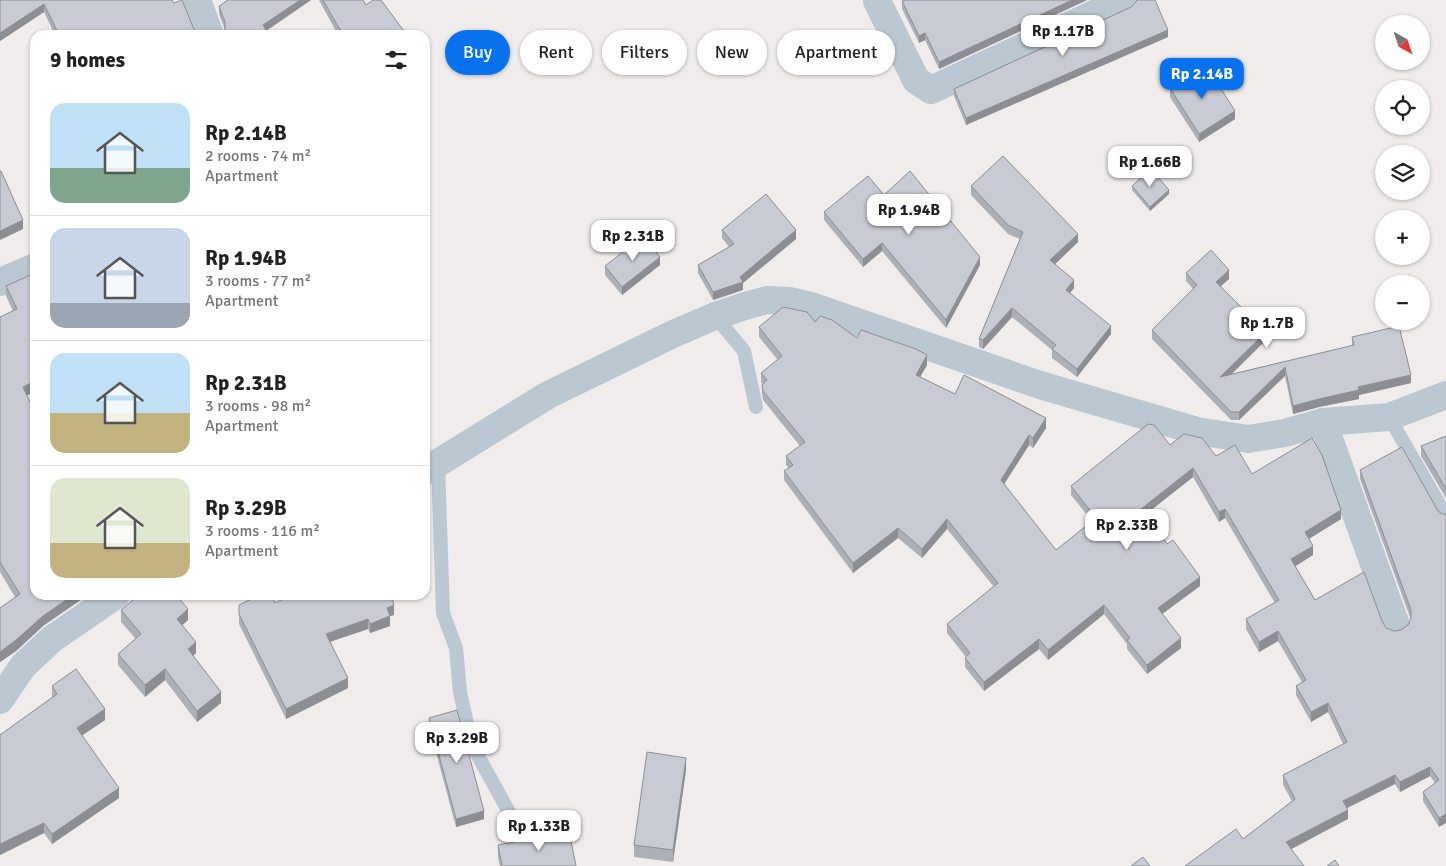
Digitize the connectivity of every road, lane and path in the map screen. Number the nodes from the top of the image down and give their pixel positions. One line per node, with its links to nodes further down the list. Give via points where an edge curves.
1 (197, 0): 4 (street)
2 (878, 0): 3 (street, via 916,80 931,90)
3 (1124, 0)
4 (208, 30)
5 (30, 269): 6 (street)
6 (0, 282)
7 (715, 316): 9 (lane, via 744,351); 11 (street, via 767,300 811,306 1040,385 1197,431 1248,439); 12 (street, via 548,396)
8 (1446, 395): 10 (street)
9 (756, 407)
10 (1389, 416): 11 (street); 13 (lane)
11 (1323, 422): 15 (street)
12 (431, 468): 17 (lane, via 443,613 456,648 460,692 472,745)
13 (1446, 516)
14 (109, 600): 16 (street, via 52,639 23,666)
15 (1396, 625)
16 (0, 700)
17 (525, 841)

